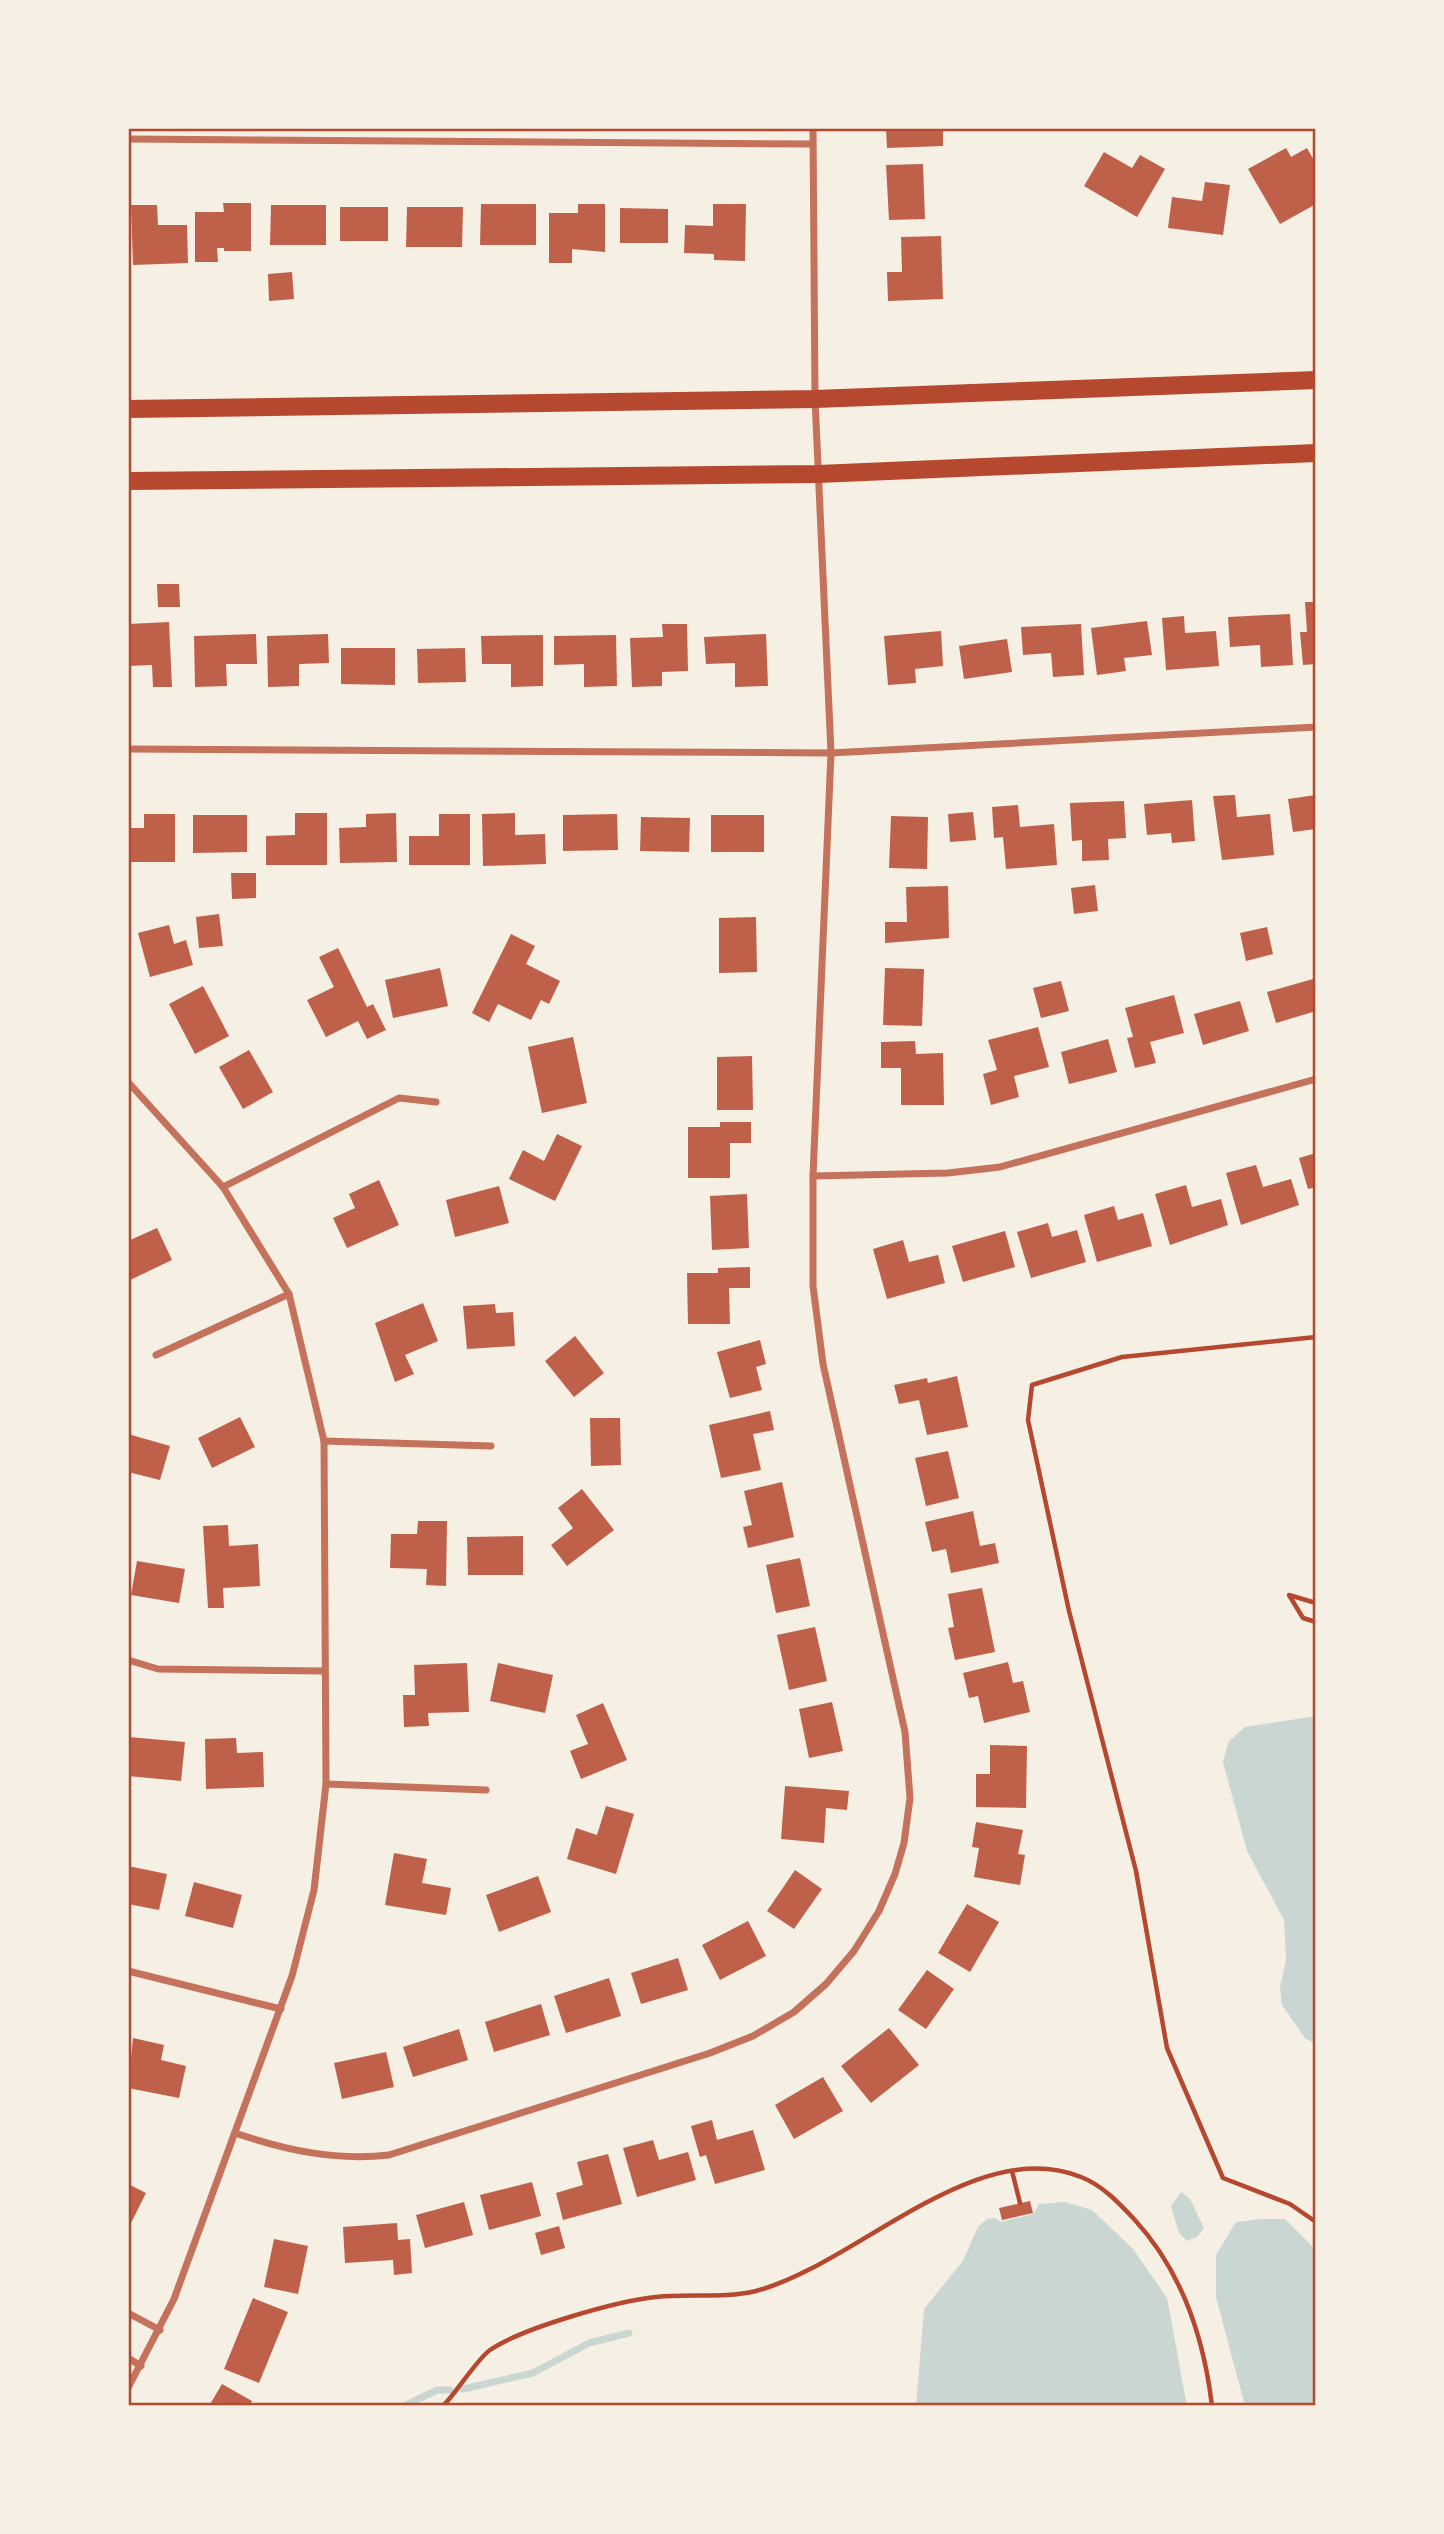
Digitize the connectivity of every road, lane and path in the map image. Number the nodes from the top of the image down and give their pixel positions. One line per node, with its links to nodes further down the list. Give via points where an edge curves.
1 (813, 128): 3 (street)
2 (128, 139): 3 (street)
3 (813, 144): 5 (street)
4 (1316, 380): 5 (main road)
5 (815, 400): 6 (main road); 8 (street)
6 (128, 409)
7 (1316, 453): 8 (main road)
8 (818, 474): 9 (main road); 12 (street)
9 (128, 481)
10 (1316, 727): 12 (street)
11 (128, 749): 12 (street)
12 (831, 754): 16 (street)
13 (1316, 1079): 16 (street, via 1000,1167)
14 (128, 1082): 17 (street)
15 (436, 1102): 17 (street, via 399,1098)
16 (813, 1176): 31 (street, via 813,1286 823,1364 902,1714 910,1768 904,1843 880,1911 826,1984 794,2012 753,2036 710,2053 388,2155 354,2159 315,2155)
17 (223, 1187): 18 (street)
18 (289, 1294): 20 (street); 21 (street)
19 (1316, 1337): 34 (path, via 1122,1357 1032,1385 1028,1420 1069,1611 1136,1871 1167,2048 1223,2178 1290,2204)
20 (156, 1355)
21 (324, 1441): 22 (street); 26 (street)
22 (491, 1446)
23 (1316, 1603): 24 (path, via 1289,1595 1303,1618)
24 (1316, 1622)
25 (128, 1660): 26 (street, via 158,1669)
26 (325, 1671): 27 (street)
27 (326, 1784): 28 (street); 30 (street, via 314,1890)
28 (486, 1790)
29 (128, 1971): 30 (street)
30 (281, 2009): 31 (street)
31 (235, 2133): 36 (street)
32 (1012, 2171): 33 (path); 40 (path, via 925,2202 835,2257 757,2290 727,2296 657,2296 517,2335 488,2351); 41 (path, via 1040,2167 1081,2177 1112,2196 1139,2225 1191,2306)
33 (1020, 2203)
34 (1316, 2222)
35 (128, 2313): 36 (street)
36 (160, 2330): 38 (street)
37 (128, 2358): 38 (street)
38 (142, 2366): 39 (street)
39 (128, 2388)
40 (443, 2406)
41 (1212, 2406)

